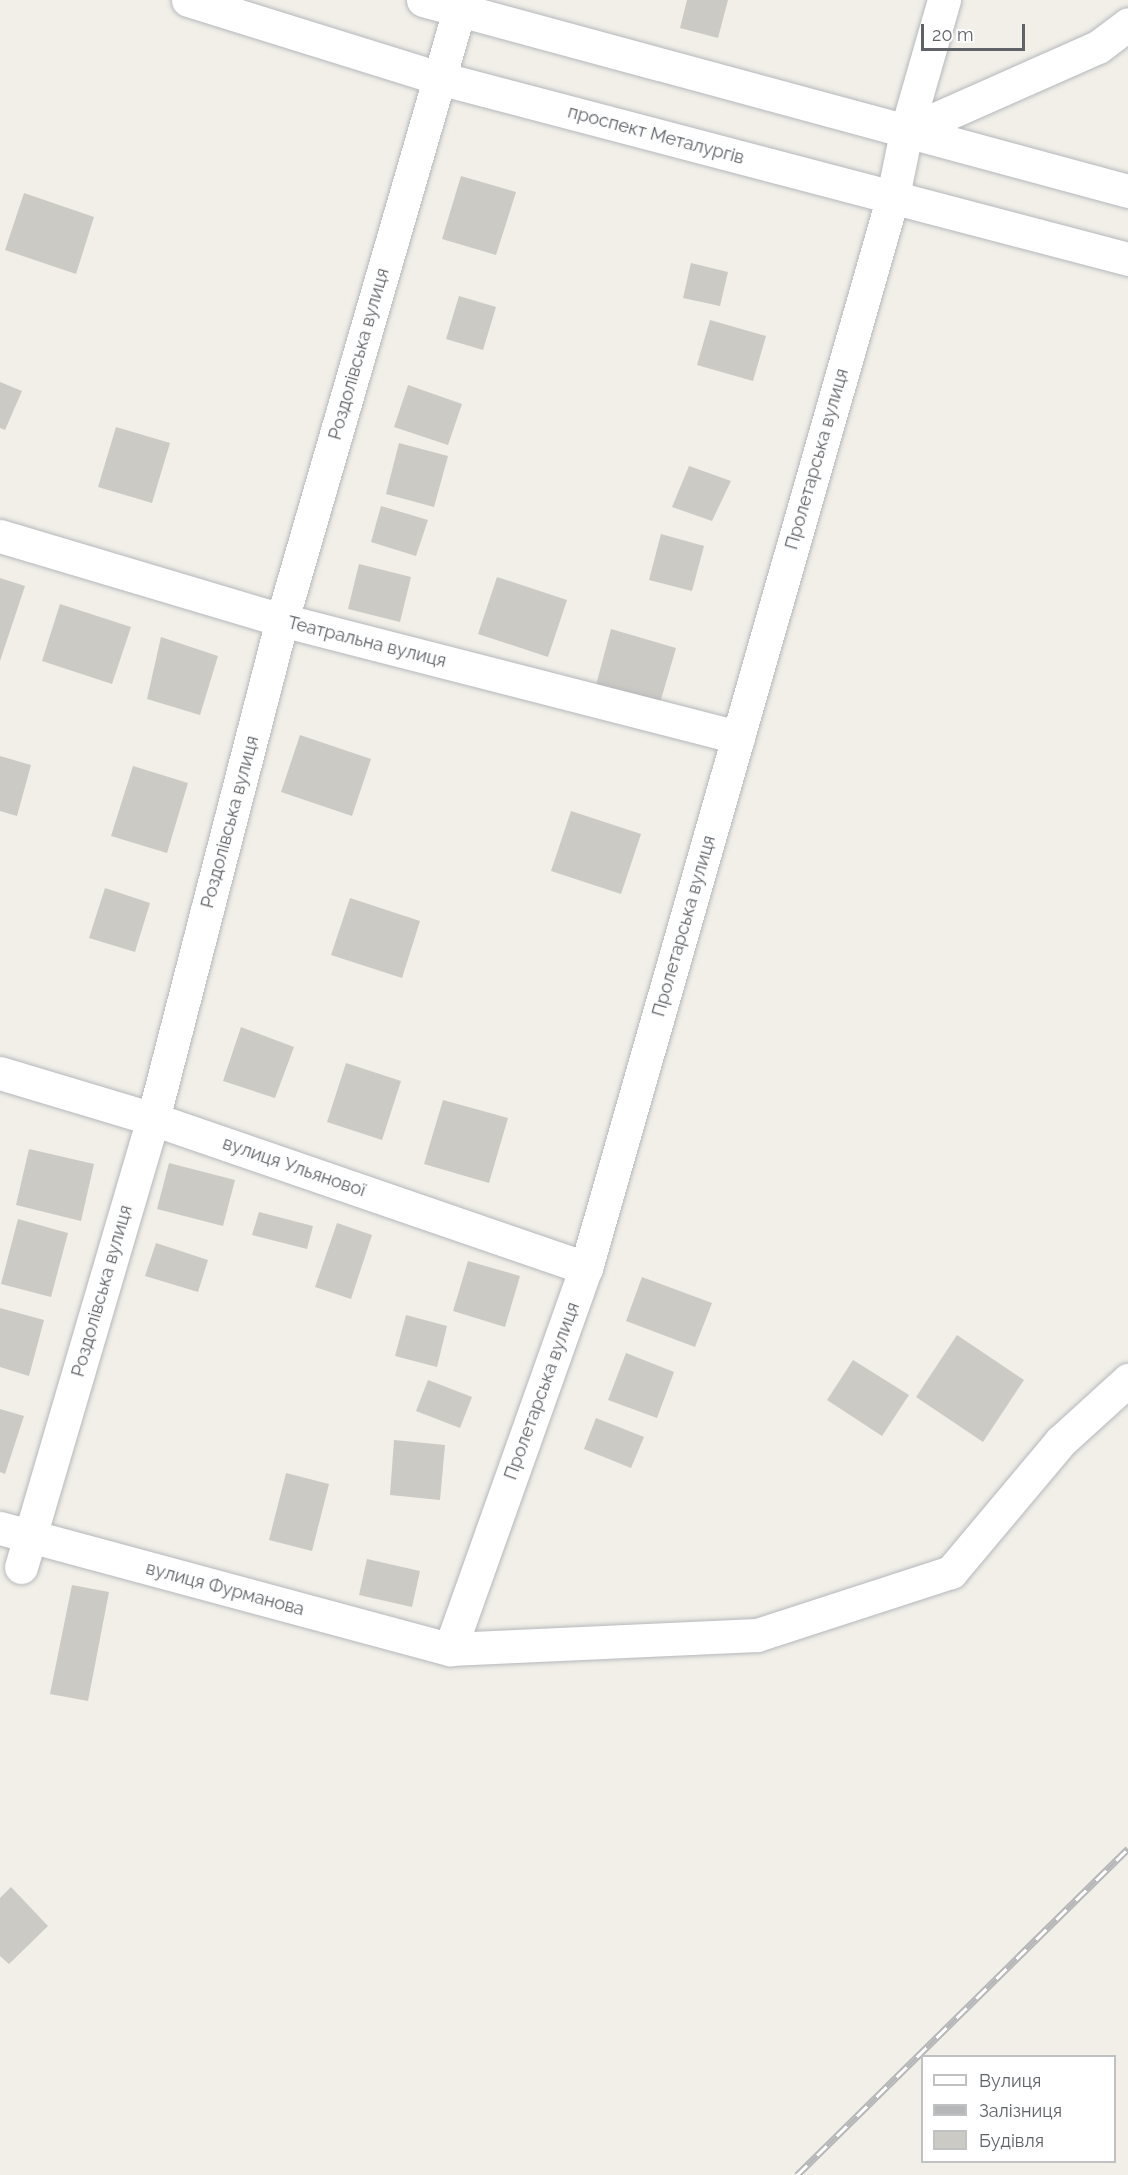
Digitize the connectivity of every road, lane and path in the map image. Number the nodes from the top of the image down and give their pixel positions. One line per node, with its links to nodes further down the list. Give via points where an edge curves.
1 (188, 0): 6 (street, проспект Металургів)
2 (423, 0): 4 (street)
3 (944, 0): 7 (street)
4 (460, 6): 6 (street, Роздолівська вулиця); 7 (street)
5 (1128, 24): 7 (street, via 1098,46)
6 (439, 78): 9 (street, проспект Металургів); 12 (street, Роздолівська вулиця)
7 (906, 132): 8 (street); 9 (street, Пролетарська вулиця)
8 (1128, 191)
9 (893, 196): 10 (street, проспект Металургів); 13 (street, Пролетарська вулиця)
10 (1128, 259)
11 (0, 536): 12 (street, Театральна вулиця)
12 (282, 620): 13 (street, Театральна вулиця); 15 (street, Роздолівська вулиця)
13 (738, 737): 16 (street, Пролетарська вулиця)
14 (0, 1073): 15 (street, вулиця Ульянової)
15 (153, 1119): 16 (street, вулиця Ульянової); 18 (street, Роздолівська вулиця)
16 (586, 1268): 19 (street, Пролетарська вулиця)
17 (1128, 1380): 19 (street, вулиця Фурманова, via 1061,1440 951,1572 757,1635)
18 (17, 1544): 19 (street, вулиця Фурманова)
19 (450, 1649)

